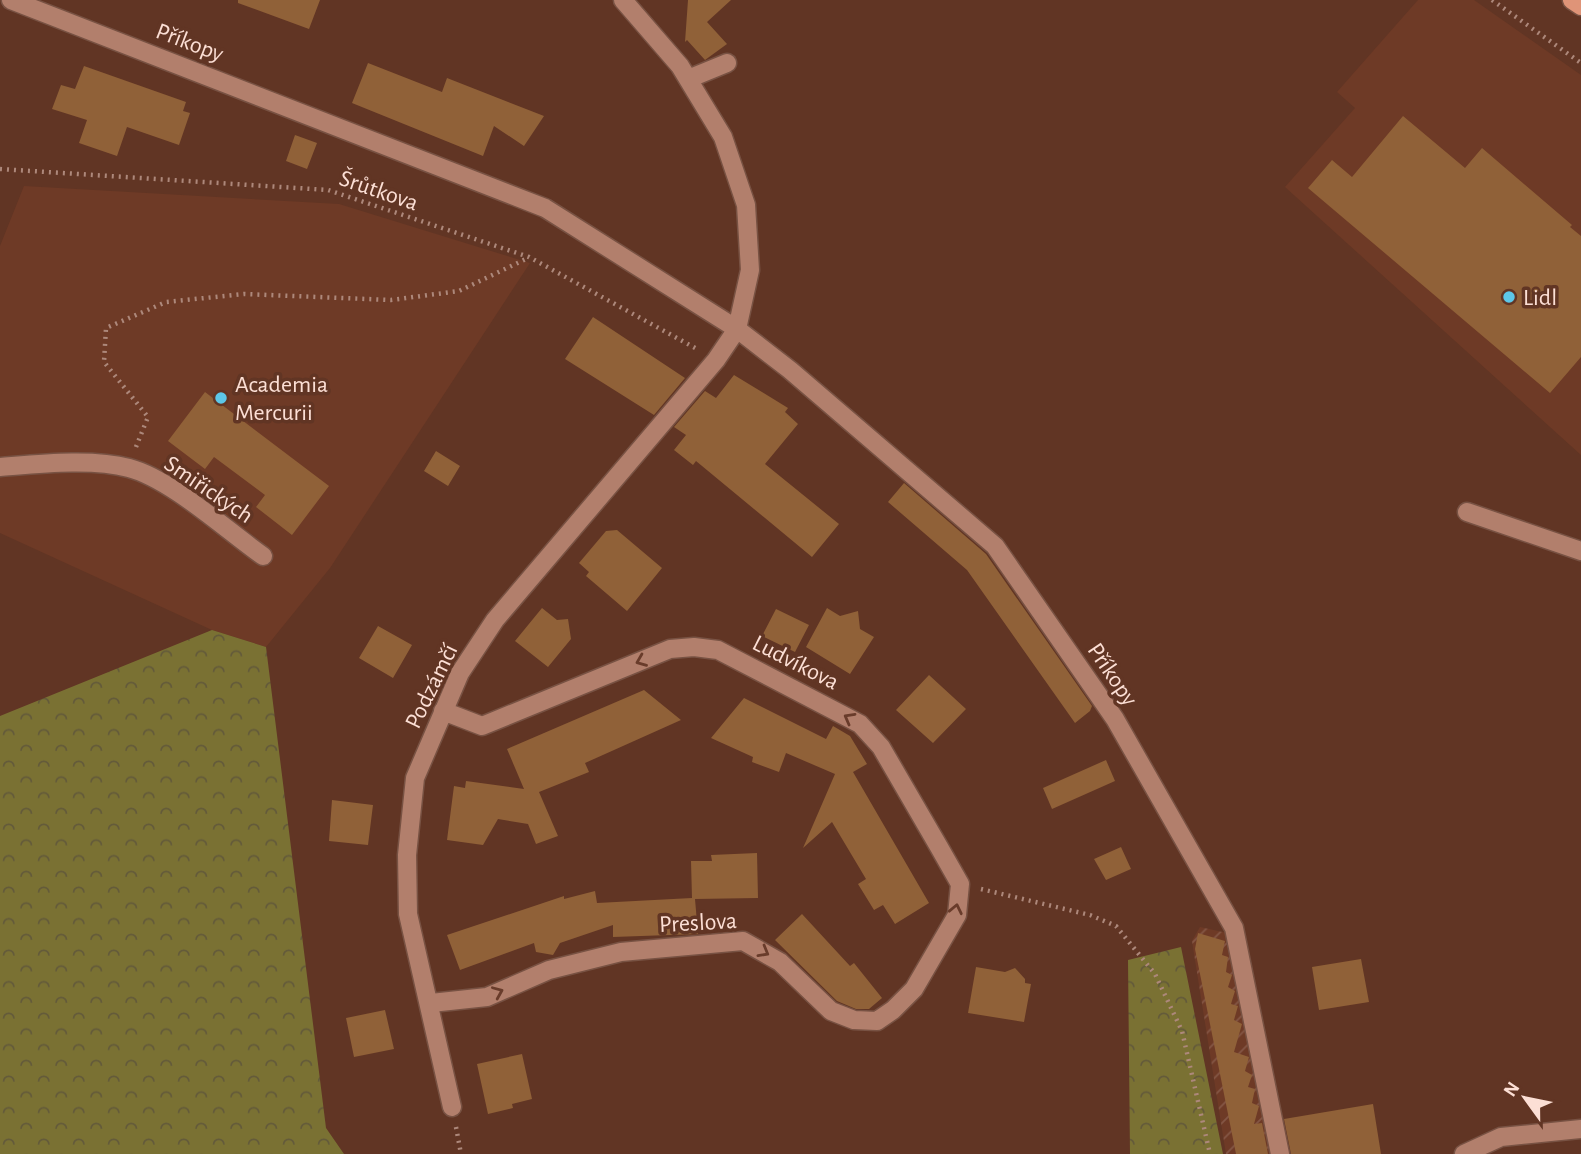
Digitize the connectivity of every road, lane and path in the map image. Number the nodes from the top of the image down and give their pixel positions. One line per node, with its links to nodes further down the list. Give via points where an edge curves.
1 (11, 0): 11 (street, Příkopy, via 545,208)
2 (623, 0): 8 (street)
3 (1492, 0): 6 (path)
4 (1572, 0): 5 (main road)
5 (1581, 6)
6 (1581, 62)
7 (727, 63): 8 (street)
8 (688, 79): 11 (street, via 723,136 746,205 751,270)
9 (0, 169): 10 (path, Šrůtkova, via 328,190)
10 (529, 257): 12 (path, Šrůtkova); 14 (path, via 459,291 391,300 244,294 166,302 106,328 104,362 148,417)
11 (737, 329): 12 (street, Podzámčí); 24 (street, Příkopy, via 995,546 1115,719 1234,928)
12 (716, 360): 18 (street, Podzámčí, via 495,621 460,673)
13 (0, 467): 14 (street, Smiřických, via 80,463)
14 (128, 467): 17 (street, Smiřických, via 160,481)
15 (1467, 512): 16 (street)
16 (1581, 551)
17 (263, 556)
18 (443, 711): 19 (street, Ludvíkova, one-way to 18, via 881,747 860,724 718,650 670,649 482,726); 20 (street, Podzámčí, via 415,778 407,855 408,914)
19 (960, 884): 20 (street, Preslova, one-way to 19, via 486,997 549,970 621,952 743,940 780,962 831,1011 854,1020 877,1021 893,1010 927,970 957,915); 23 (path, via 1090,915 1116,926 1155,974 1182,1031)
20 (431, 1003): 21 (street, Podzámčí)
21 (452, 1107)
22 (1581, 1129): 25 (street, via 1501,1137)
23 (1210, 1154)
24 (1280, 1154)
25 (1464, 1154)

